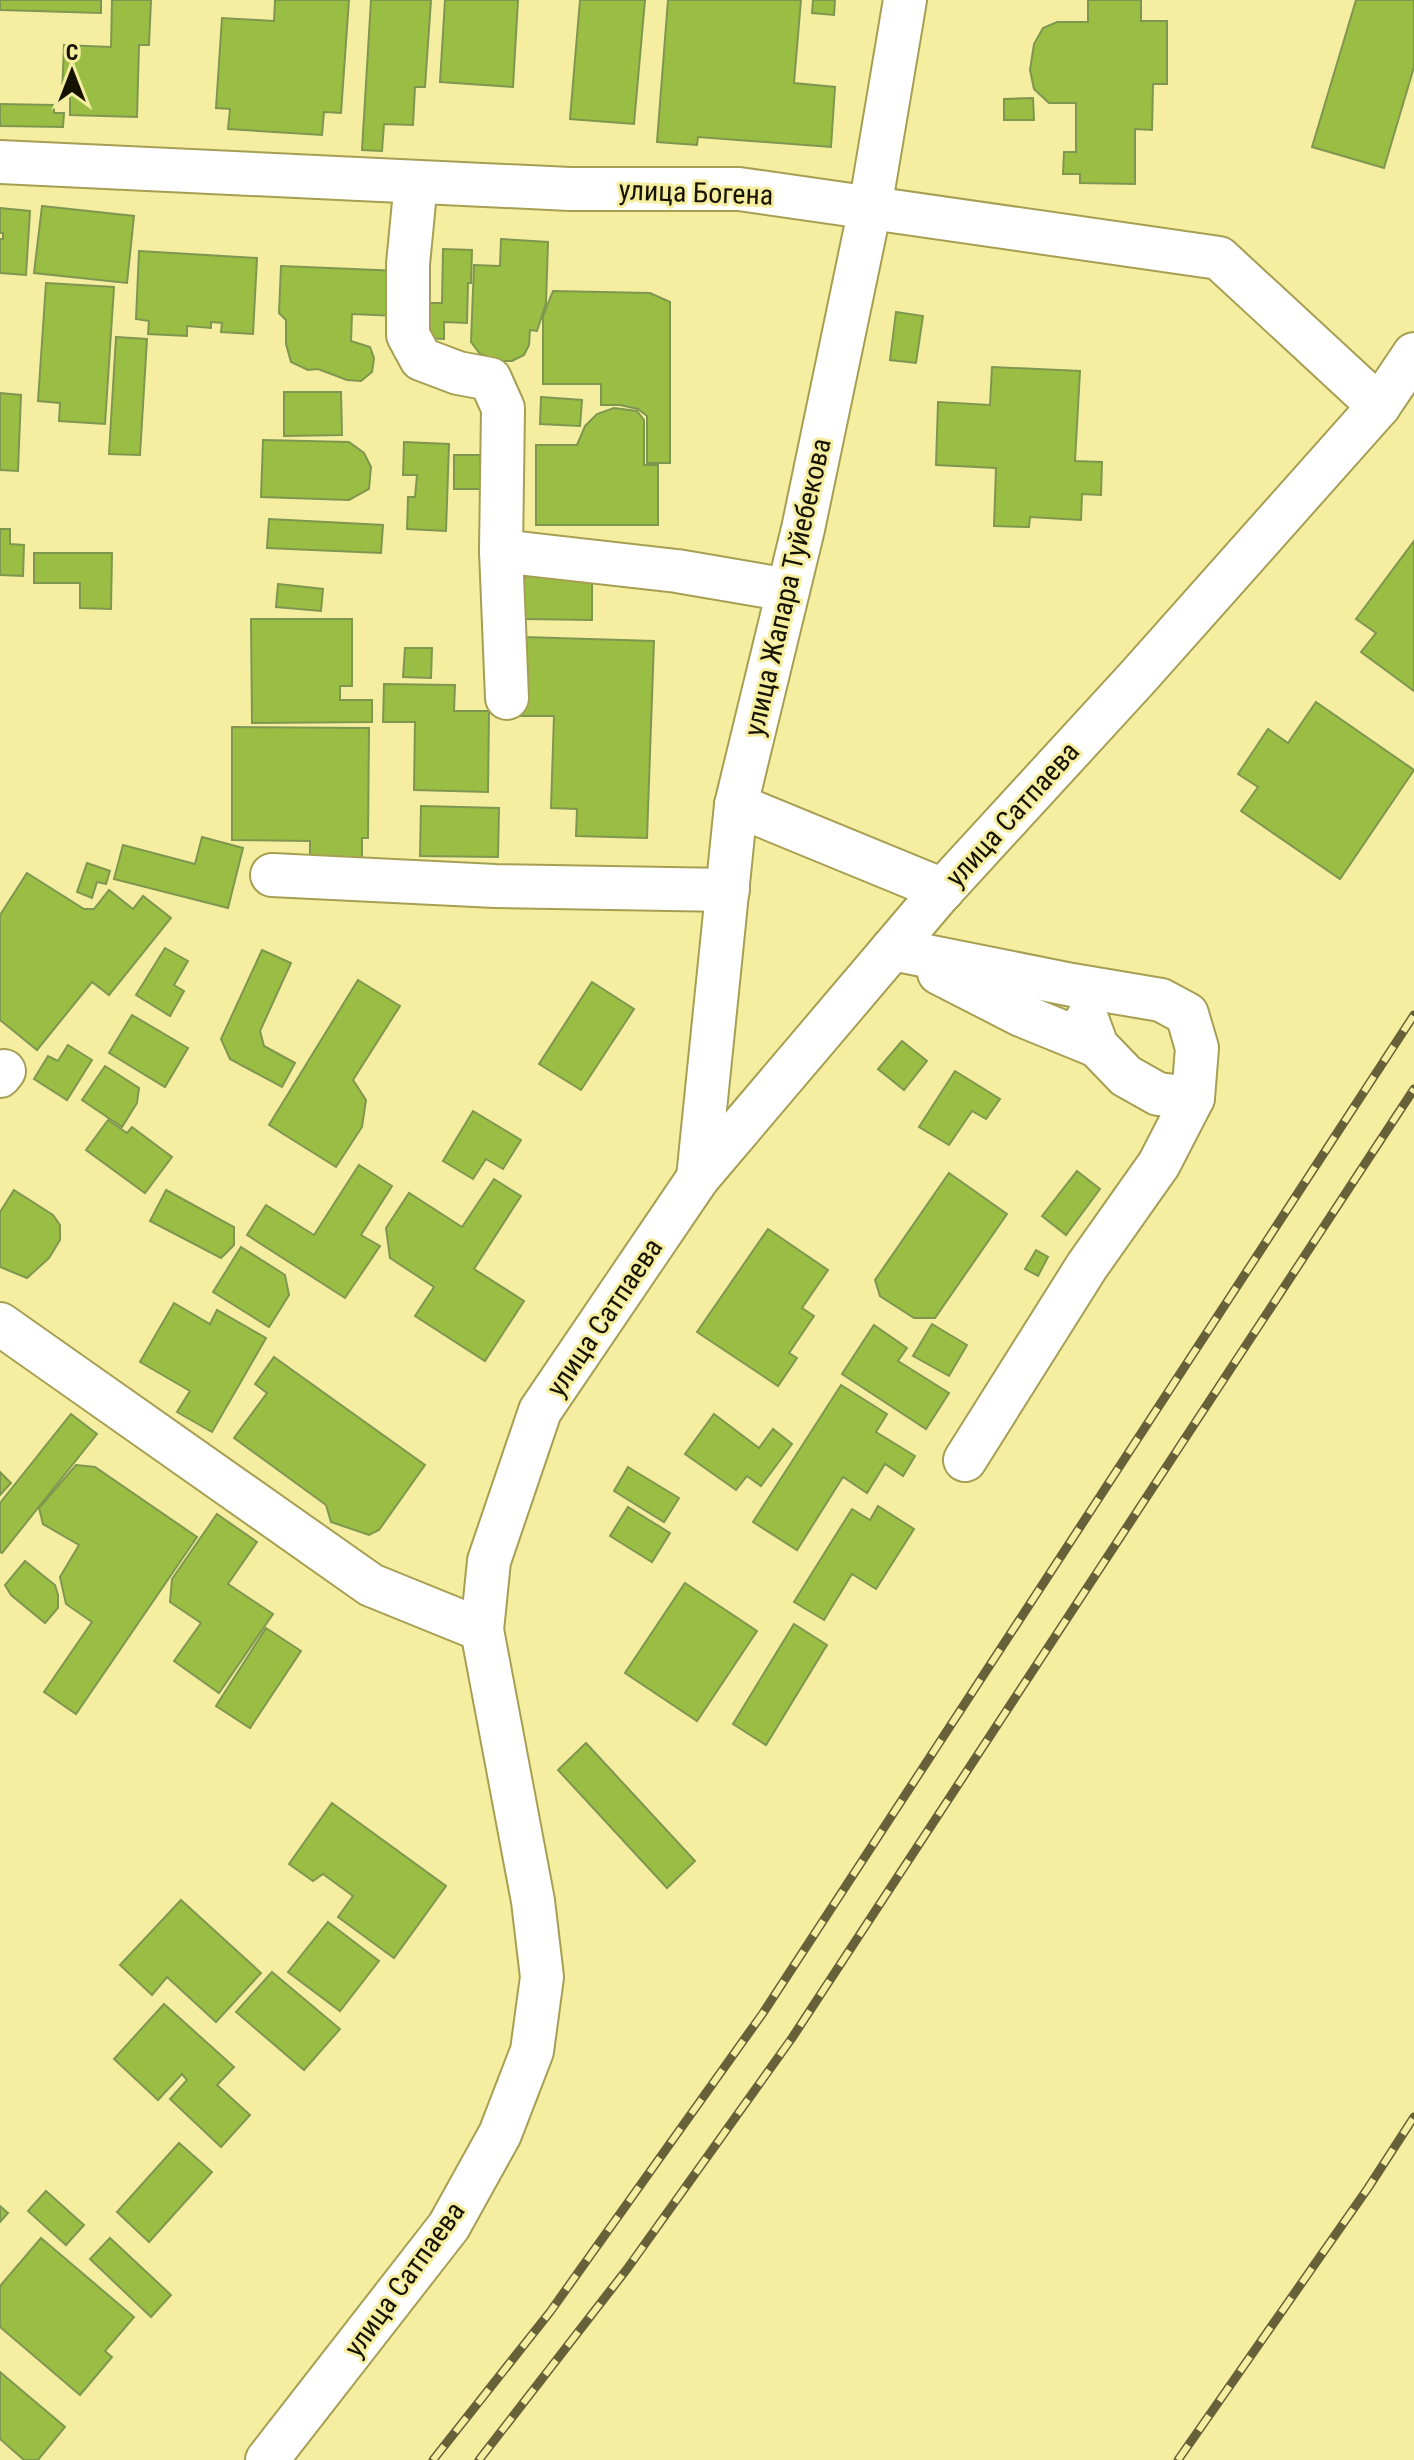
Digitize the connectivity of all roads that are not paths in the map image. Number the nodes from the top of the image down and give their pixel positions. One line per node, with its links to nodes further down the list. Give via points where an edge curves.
1 (905, 0): 4 (street, улица Жапара Туйебекова)
2 (0, 162): 3 (street, улица Богена)
3 (416, 182): 4 (street, улица Богена, via 739,189); 7 (street, via 408,335 421,359 490,379 503,408)
4 (870, 208): 6 (street, улица Богена, via 1219,258); 8 (street, улица Жапара Туйебекова)
5 (1414, 354): 6 (street, улица Сатпаева)
6 (1379, 406): 13 (street, улица Сатпаева)
7 (501, 551): 8 (street); 9 (street)
8 (788, 590): 10 (street, улица Жапара Туйебекова)
9 (507, 698)
10 (736, 805): 12 (street, улица Жапара Туйебекова); 13 (street)
11 (272, 875): 12 (street)
12 (728, 890): 18 (street, улица Жапара Туйебекова)
13 (943, 890): 14 (street, улица Сатпаева)
14 (892, 949): 15 (street); 16 (street, via 1021,1015); 18 (street, улица Сатпаева)
15 (1093, 989): 16 (street, via 1087,1019); 17 (street, via 1161,1000 1187,1014 1197,1048)
16 (1097, 1046): 17 (street, via 1126,1076 1158,1094)
17 (1193, 1098): 20 (street, via 1159,1164 1087,1266)
18 (698, 1178): 21 (street, улица Сатпаева, via 540,1411 489,1561)
19 (0, 1324): 21 (street, via 371,1585)
20 (965, 1460)
21 (482, 1630): 22 (street, улица Сатпаева, via 533,1901 542,1977 532,2051 500,2134 449,2226)
22 (267, 2460)

